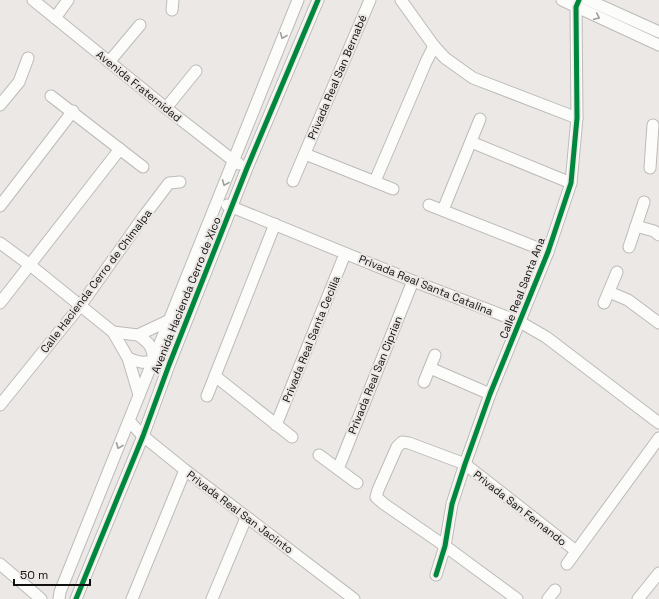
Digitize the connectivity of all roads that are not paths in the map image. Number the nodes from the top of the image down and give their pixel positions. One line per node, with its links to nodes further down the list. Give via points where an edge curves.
1 (33, 0): 10 (street, Avenida Fraternidad)
2 (68, 0): 10 (street)
3 (298, 0): 29 (street, Avenida Hacienda Cerro de Xico, one-way to 29)
4 (318, 0): 31 (street, Avenida Hacienda Cerro de Xico)
5 (370, 0): 28 (street, Privada Real San Bernabé)
6 (401, 0): 14 (street)
7 (562, 0): 9 (street)
8 (588, 0): 12 (street)
9 (577, 4): 13 (street, one-way to 13); 22 (street, Calle Real Santa Ana)
10 (55, 18): 16 (street, Avenida Fraternidad)
11 (140, 25): 16 (street)
12 (659, 32)
13 (659, 45)
14 (434, 46): 22 (street, via 445,58 473,78); 35 (street)
15 (28, 58): 19 (street, via 18,82)
16 (109, 62): 20 (street, Avenida Fraternidad)
17 (196, 71): 20 (street)
18 (51, 96): 21 (street)
19 (0, 105)
20 (166, 108): 29 (street, Avenida Fraternidad)
21 (72, 112): 27 (street); 41 (street)
22 (576, 118): 36 (street, Calle Real Santa Ana)
23 (480, 119): 25 (street)
24 (653, 125): 26 (street)
25 (471, 142): 36 (street); 43 (street)
26 (655, 148): 32 (street)
27 (120, 149): 30 (street); 51 (street)
28 (305, 154): 33 (street, Privada Real San Bernabé); 35 (street, Privada Real San Bernabé)
29 (234, 161): 31 (street, Avenida Fraternidad); 38 (street, Avenida Hacienda Cerro de Xico, one-way to 38)
30 (143, 167)
31 (247, 168): 42 (street, Avenida Hacienda Cerro de Xico)
32 (650, 168)
33 (293, 181)
34 (180, 182): 57 (street, Calle Hacienda Cerro de Chimalpa, via 169,183)
35 (375, 182): 37 (street, Privada Real San Bernabé)
36 (570, 183): 49 (street, Calle Real Santa Ana)
37 (393, 189)
38 (218, 201): 42 (street, Privada Real Santa Catalina); 58 (street, Avenida Hacienda Cerro de Xico)
39 (644, 202): 45 (street)
40 (429, 205): 43 (street)
41 (0, 206)
42 (232, 207): 44 (street, Privada Real Santa Catalina); 66 (street, Avenida Hacienda Cerro de Xico)
43 (442, 210): 49 (street)
44 (275, 224): 50 (street, Privada Real Santa Catalina); 68 (street)
45 (636, 226): 46 (street); 48 (street)
46 (659, 235)
47 (0, 243): 51 (street)
48 (629, 247)
49 (548, 252): 59 (street, Calle Real Santa Ana)
50 (345, 254): 53 (street, Privada Real Santa Catalina); 76 (street, Privada Real Santa Cecilia)
51 (30, 265): 55 (street); 57 (street)
52 (617, 272): 54 (street)
53 (413, 281): 59 (street, Privada Real Santa Catalina); 82 (street, Privada Real San Ciprian)
54 (609, 292): 56 (street); 60 (street, via 628,300)
55 (0, 303)
56 (604, 303)
57 (80, 306): 61 (street); 73 (street, Calle Hacienda Cerro de Chimalpa)
58 (170, 320): 62 (street); 65 (street, Avenida Hacienda Cerro de Xico)
59 (520, 322): 70 (street, Calle Real Santa Ana); 75 (street, Privada Real Santa Catalina, via 546,337)
60 (659, 323)
61 (113, 332): 62 (street); 64 (street)
62 (138, 335): 65 (street, via 149,343)
63 (435, 355): 67 (street)
64 (128, 358): 65 (street, via 146,363); 71 (street)
65 (154, 360): 66 (street); 71 (street, Avenida Hacienda Cerro de Xico)
66 (169, 365): 77 (street, Avenida Hacienda Cerro de Xico)
67 (430, 368): 69 (street); 70 (street)
68 (215, 376): 72 (street); 76 (street)
69 (424, 382)
70 (490, 394): 81 (street, Calle Real Santa Ana)
71 (139, 395): 74 (street, Avenida Hacienda Cerro de Xico)
72 (207, 396)
73 (0, 405)
74 (129, 421): 77 (street, Privada Real San Jacinto); 93 (street, Avenida Hacienda Cerro de Xico, one-way to 93)
75 (659, 423)
76 (276, 424): 78 (street)
77 (143, 436): 83 (street, Privada Real San Jacinto); 94 (street, Avenida Hacienda Cerro de Xico)
78 (292, 437)
79 (659, 438): 87 (street)
80 (319, 455): 82 (street)
81 (465, 464): 86 (street, Calle Real Santa Ana, via 452,504); 86 (street, Privada San Fernando, via 402,442 397,447 376,497); 87 (street, Privada San Fernando)
82 (338, 468): 84 (street)
83 (185, 470): 85 (street, Privada Real San Jacinto); 95 (street)
84 (357, 483)
85 (246, 518): 96 (street); 97 (street, Privada Real San Jacinto)
86 (445, 546): 90 (street, Calle Real Santa Ana); 98 (street)
87 (576, 551): 89 (street)
88 (0, 564): 92 (street)
89 (567, 564)
90 (436, 575)
91 (657, 581): 99 (street)
92 (41, 599)
93 (59, 599)
94 (76, 599)
95 (132, 599)
96 (212, 599)
97 (354, 599)
98 (517, 599)
99 (638, 599)

